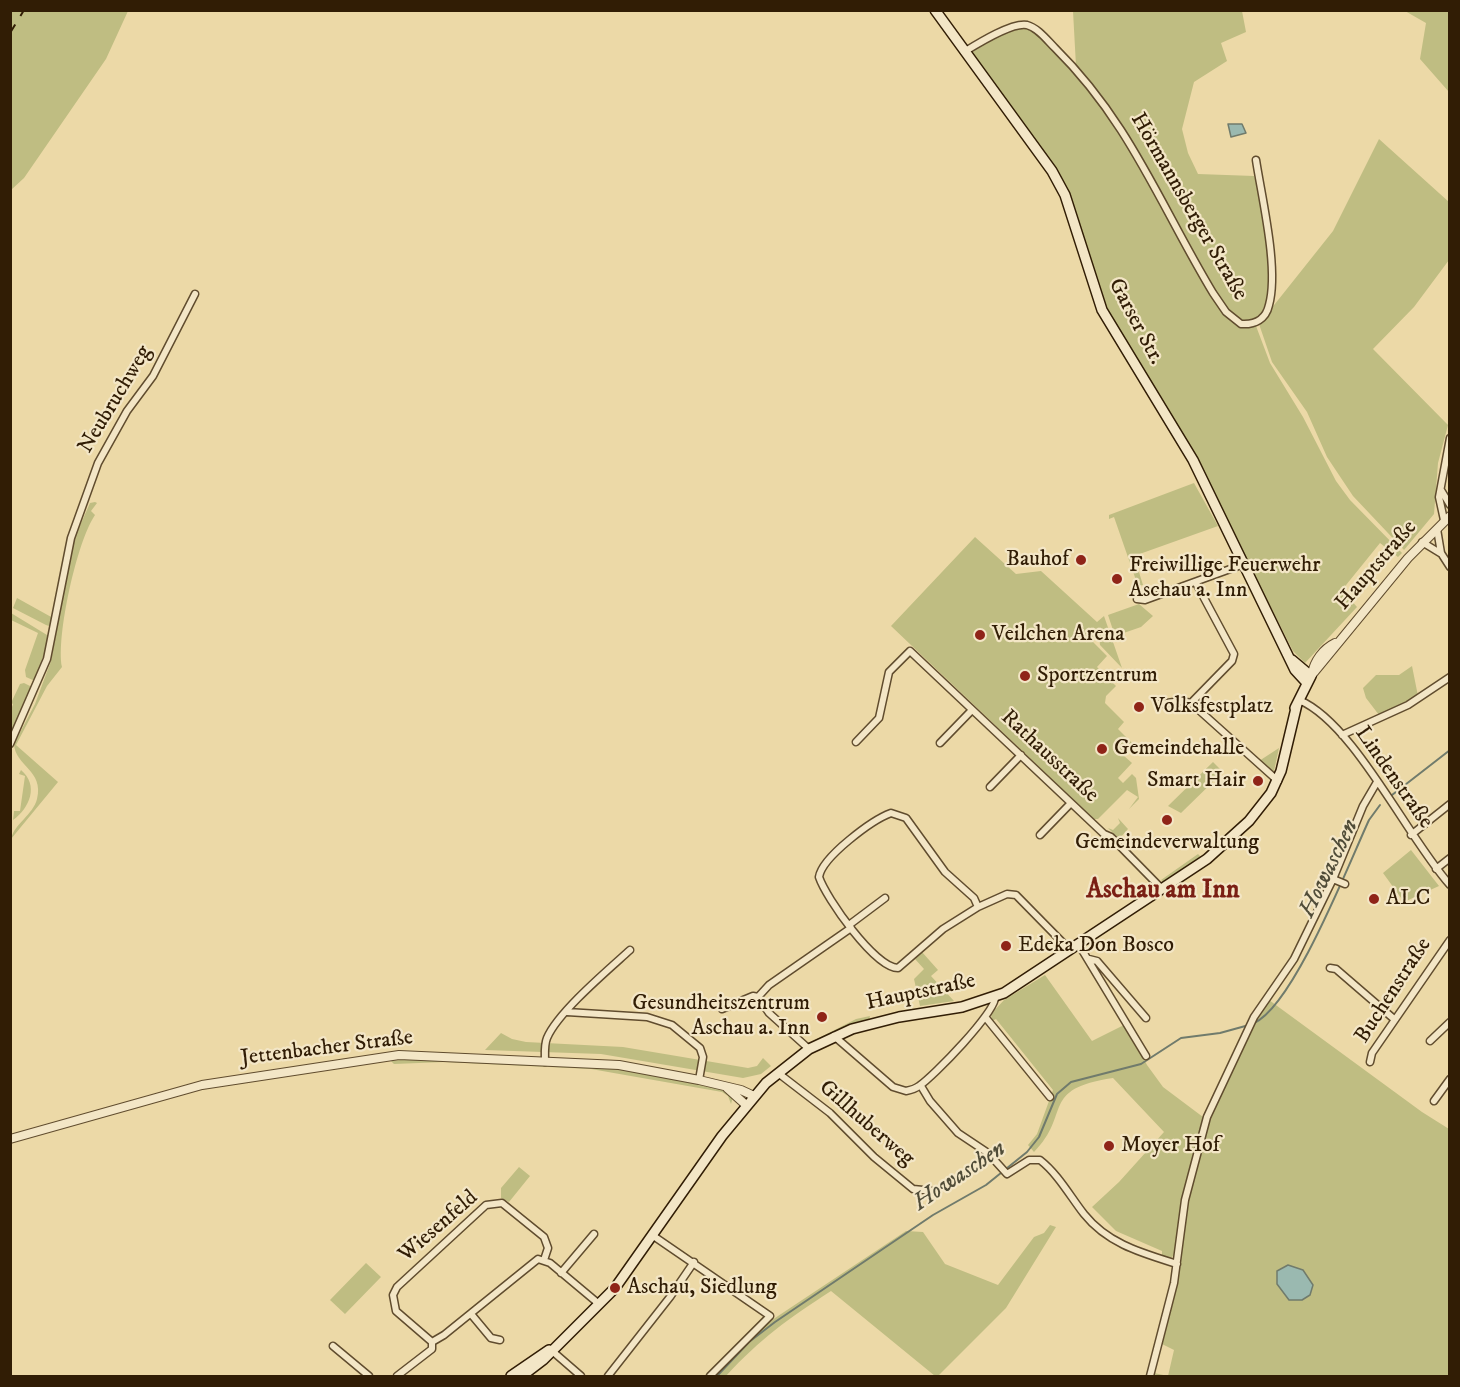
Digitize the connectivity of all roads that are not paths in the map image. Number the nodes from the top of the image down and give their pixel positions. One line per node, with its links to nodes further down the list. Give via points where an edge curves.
1 (935, 10): 2 (main road, Garser Str.)
2 (964, 52): 3 (street, Hörmannsberger Straße, via 1021,25 1037,30 1108,108 1213,293 1226,312 1242,324 1262,319 1271,292); 12 (main road, Garser Str., via 1052,171 1068,205 1102,310 1193,460)
3 (1257, 160)
4 (195, 294): 25 (street, Neubruchweg, via 153,376 127,411 98,463 71,538 54,633 38,687)
5 (1449, 438): 6 (street)
6 (1441, 489): 7 (street); 8 (street, via 1439,504)
7 (1449, 505)
8 (1447, 518): 9 (street, Hauptstraße)
9 (1437, 527): 10 (street, Hauptstraße); 11 (street)
10 (1422, 542): 11 (street); 17 (street, Hauptstraße)
11 (1441, 553): 13 (street)
12 (1244, 564): 14 (street); 17 (main road, Garser Str., via 1299,676)
13 (1449, 567)
14 (1196, 583): 15 (street, via 1145,600); 19 (street, via 1234,654)
15 (1137, 598)
16 (1449, 677): 22 (street, via 1408,705)
17 (1310, 678): 18 (main road, Hauptstraße)
18 (1298, 702): 22 (street, Lindenstraße, via 1320,711); 27 (main road, Hauptstraße)
19 (1191, 703): 20 (street); 27 (street)
20 (1160, 704)
21 (972, 710): 23 (street, Rathausstraße, via 910,651 889,672 879,718); 24 (street); 26 (street, Rathausstraße)
22 (1342, 735): 28 (street, Lindenstraße)
23 (856, 742)
24 (940, 743)
25 (10, 744)
26 (1021, 756): 29 (street); 30 (street, Rathausstraße)
27 (1278, 781): 39 (main road, Hauptstraße, via 1263,806 1230,840)
28 (1377, 782): 33 (street, Lindenstraße); 36 (street, via 1363,806)
29 (990, 787)
30 (1071, 803): 32 (street); 39 (street, Rathausstraße)
31 (1449, 804): 33 (street)
32 (1040, 835)
33 (1411, 835): 35 (street, Lindenstraße)
34 (1449, 858): 35 (street)
35 (1436, 869): 38 (street, Lindenstraße)
36 (1335, 880): 37 (street); 77 (street, via 1294,959 1254,1017 1207,1117 1185,1200)
37 (1345, 884)
38 (1449, 885)
39 (1162, 889): 44 (main road, Hauptstraße)
40 (885, 898): 42 (street)
41 (978, 907): 42 (street, via 943,929 898,968 885,964); 42 (street, via 974,898 945,872 906,818 891,813 842,847 820,872 823,887); 44 (street, via 1007,894 1016,895)
42 (850, 926): 48 (street)
43 (1449, 940): 54 (street, Buchenstraße)
44 (1075, 948): 46 (street); 49 (main road, Hauptstraße)
45 (630, 950): 51 (street, via 588,987)
46 (1089, 959): 53 (street, via 1097,961); 59 (street)
47 (1330, 968): 54 (street)
48 (758, 997): 50 (street); 58 (street, via 769,1013)
49 (995, 997): 52 (street); 56 (main road, Hauptstraße, via 962,1007 870,1023)
50 (722, 1009)
51 (567, 1012): 60 (street, via 547,1039); 64 (street, via 647,1017 672,1025 700,1048 703,1062)
52 (986, 1018): 65 (street); 68 (street)
53 (1146, 1018)
54 (1394, 1019): 61 (street, Buchenstraße)
55 (1449, 1022): 57 (street)
56 (834, 1036): 58 (main road, Hauptstraße); 65 (street, via 893,1087 906,1091)
57 (1430, 1041)
58 (809, 1049): 62 (main road, Hauptstraße)
59 (1146, 1056)
60 (545, 1062): 64 (street, Jettenbacher Straße, via 619,1065); 71 (street, Jettenbacher Straße, via 415,1055 324,1065 202,1084)
61 (1370, 1062)
62 (778, 1073): 67 (main road, Hauptstraße); 72 (street, Gillhuberweg, via 830,1113 913,1189)
63 (1449, 1079): 69 (street)
64 (699, 1080): 66 (street, Jettenbacher Straße)
65 (921, 1086): 77 (street, via 958,1133 988,1152 1007,1174 1029,1160 1040,1160 1108,1236 1140,1253)
66 (726, 1087): 67 (street, Jettenbacher Straße); 70 (street, Jettenbacher Straße)
67 (754, 1096): 70 (main road, Hauptstraße)
68 (1050, 1097)
69 (1434, 1101)
70 (746, 1105): 74 (main road, Hauptstraße)
71 (10, 1139)
72 (933, 1191)
73 (594, 1234): 79 (street)
74 (652, 1235): 76 (street); 81 (main road, Hauptstraße, via 606,1289)
75 (544, 1260): 79 (street); 80 (street, Wiesenfeld, via 548,1248 544,1237 497,1202 486,1205); 82 (street, via 532,1261)
76 (694, 1262): 92 (street); 93 (street, via 767,1312 770,1319)
77 (1177, 1264): 94 (street)
78 (405, 1268): 80 (street)
79 (561, 1273): 81 (street)
80 (411, 1274): 84 (street, Wiesenfeld, via 394,1291 394,1307)
81 (599, 1304): 86 (main road, Hauptstraße)
82 (471, 1314): 83 (street, via 491,1338); 84 (street)
83 (500, 1340)
84 (432, 1341): 88 (street, via 432,1349)
85 (333, 1346): 87 (street)
86 (551, 1349): 89 (main road, Hauptstraße); 90 (main road, Hauptstraße); 91 (street)
87 (369, 1377)
88 (397, 1377)
89 (511, 1377)
90 (522, 1377)
91 (581, 1377)
92 (608, 1377)
93 (710, 1377)
94 (1150, 1377)

